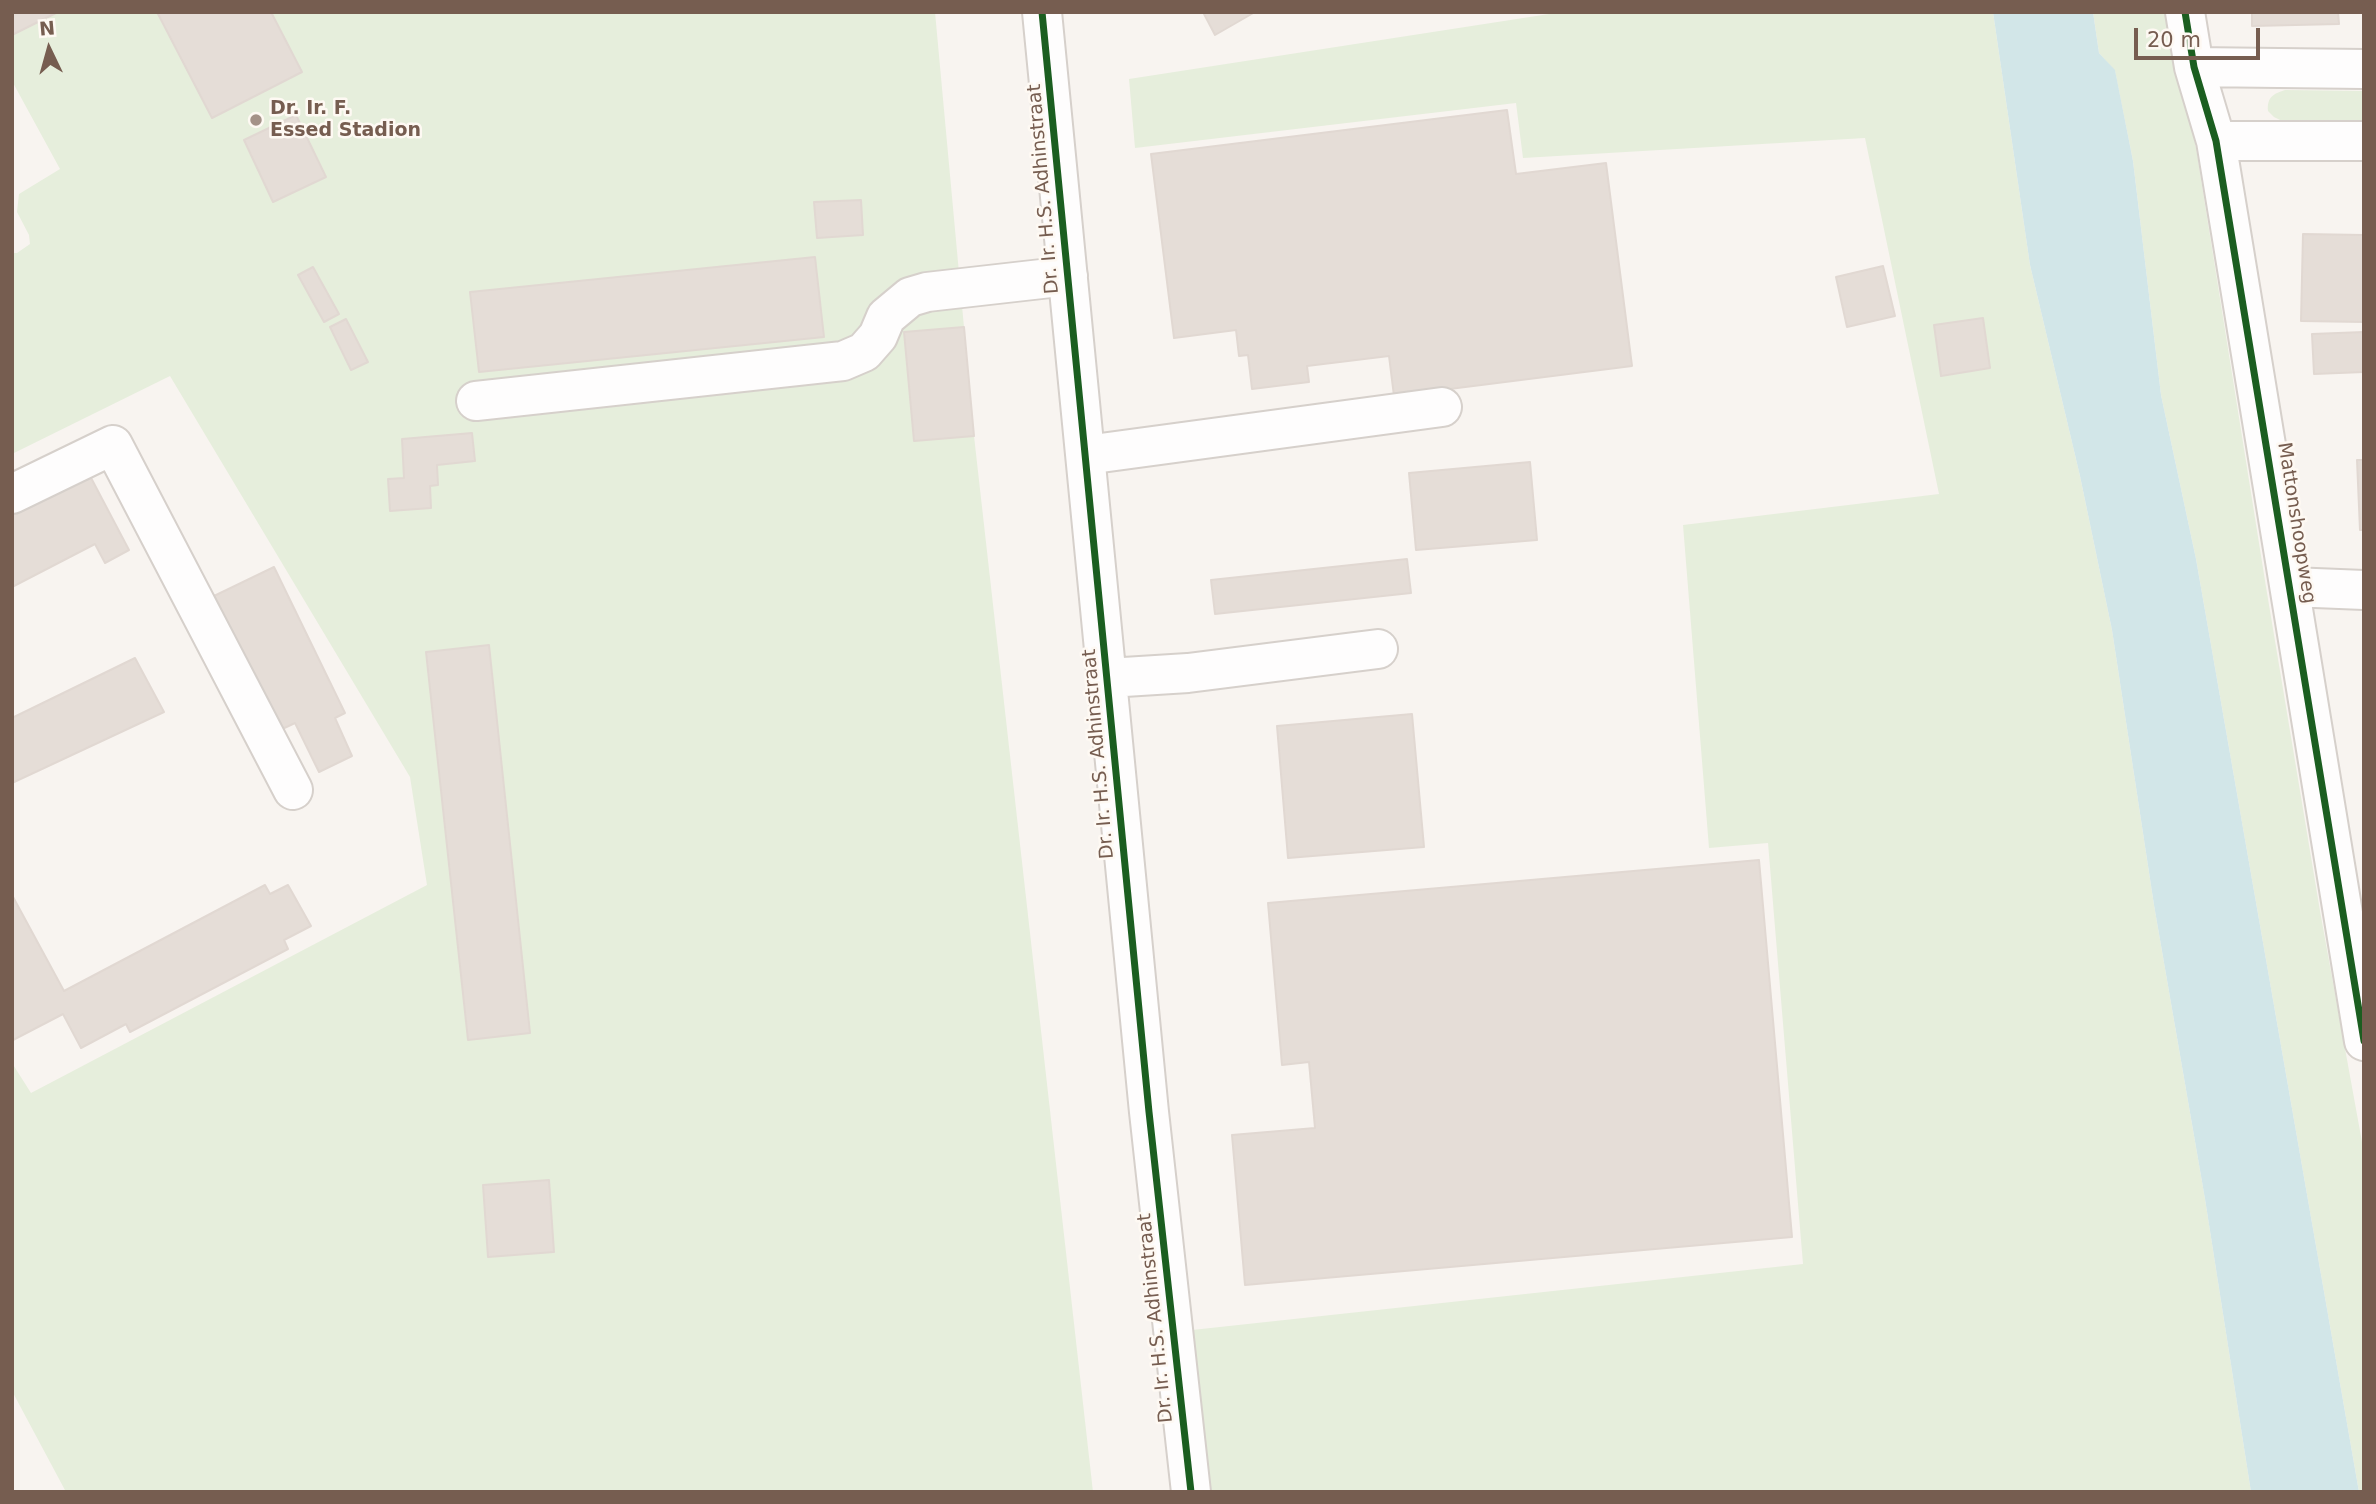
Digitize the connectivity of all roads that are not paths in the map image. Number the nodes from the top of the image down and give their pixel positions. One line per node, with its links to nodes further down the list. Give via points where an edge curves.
1 (1042, 12): 7 (street, Dr. Ir. H.S. Adhinstraat)
2 (2185, 12): 3 (street, Mattonshoopweg)
3 (2194, 67): 4 (street); 5 (street, Mattonshoopweg)
4 (2364, 69)
5 (2217, 141): 6 (street); 12 (street, Mattonshoopweg)
6 (2364, 141)
7 (1068, 276): 8 (street, via 910,297 886,317 864,352 844,362); 10 (street, Dr. Ir. H.S. Adhinstraat)
8 (476, 401)
9 (1442, 407): 10 (street)
10 (1086, 454): 15 (street, Dr. Ir. H.S. Adhinstraat)
11 (12, 494): 16 (street, via 113,445)
12 (2291, 587): 13 (street); 17 (street, Mattonshoopweg)
13 (2364, 590)
14 (1378, 649): 15 (street, via 1188,673)
15 (1108, 678): 18 (street, Dr. Ir. H.S. Adhinstraat)
16 (293, 790)
17 (2364, 1041)
18 (1191, 1492)

